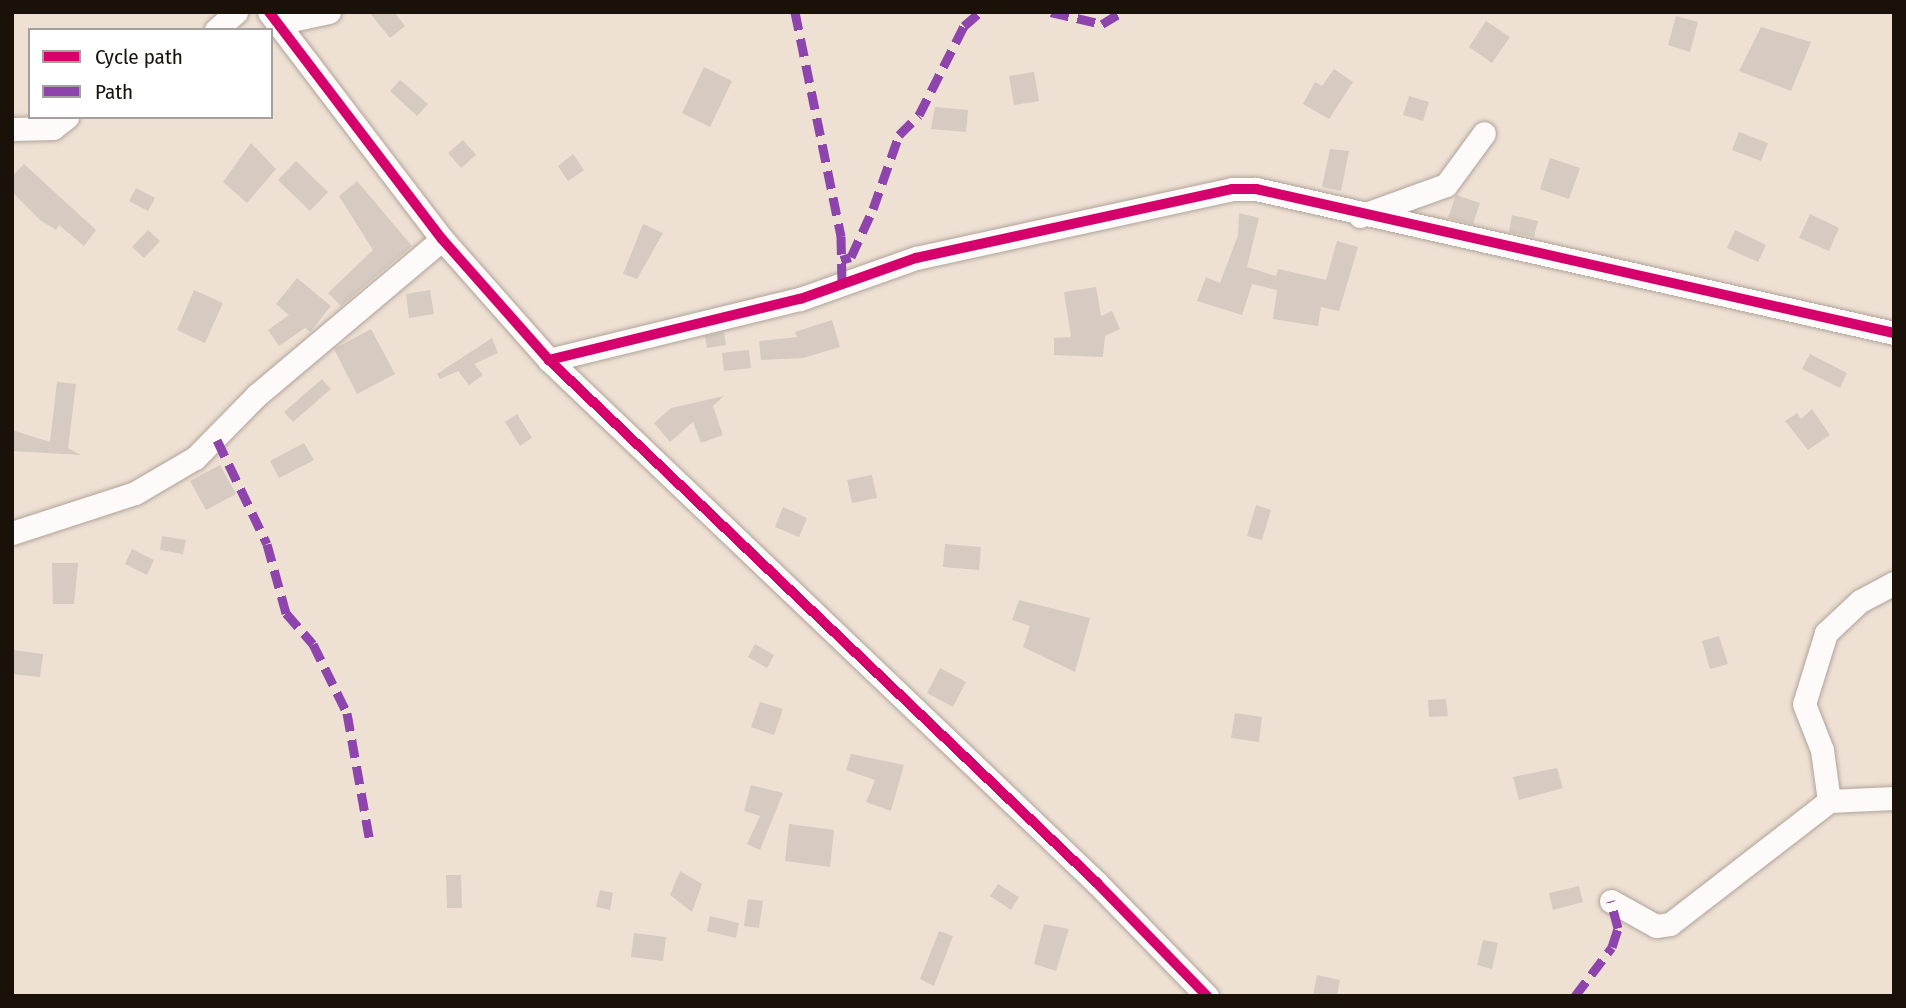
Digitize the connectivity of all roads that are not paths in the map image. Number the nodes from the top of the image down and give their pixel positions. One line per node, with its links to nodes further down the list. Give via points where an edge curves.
1 (236, 12): 4 (street)
2 (329, 12): 3 (street)
3 (273, 18): 9 (street)
4 (218, 28)
5 (64, 119): 6 (street, via 52,128)
6 (12, 130)
7 (1484, 133): 8 (street, via 1446,185)
8 (1360, 216): 10 (street); 11 (street, via 1256,189 1198,194 916,258 800,299)
9 (442, 239): 11 (street); 12 (street, via 257,395 195,458 135,493)
10 (1894, 333)
11 (549, 360): 17 (street, via 1097,883)
12 (12, 533)
13 (1894, 583): 15 (street, via 1836,621 1818,657 1818,674 1804,690 1830,781)
14 (1894, 798): 15 (street)
15 (1829, 801): 16 (street, via 1670,924 1656,926)
16 (1611, 901)
17 (1206, 996)

